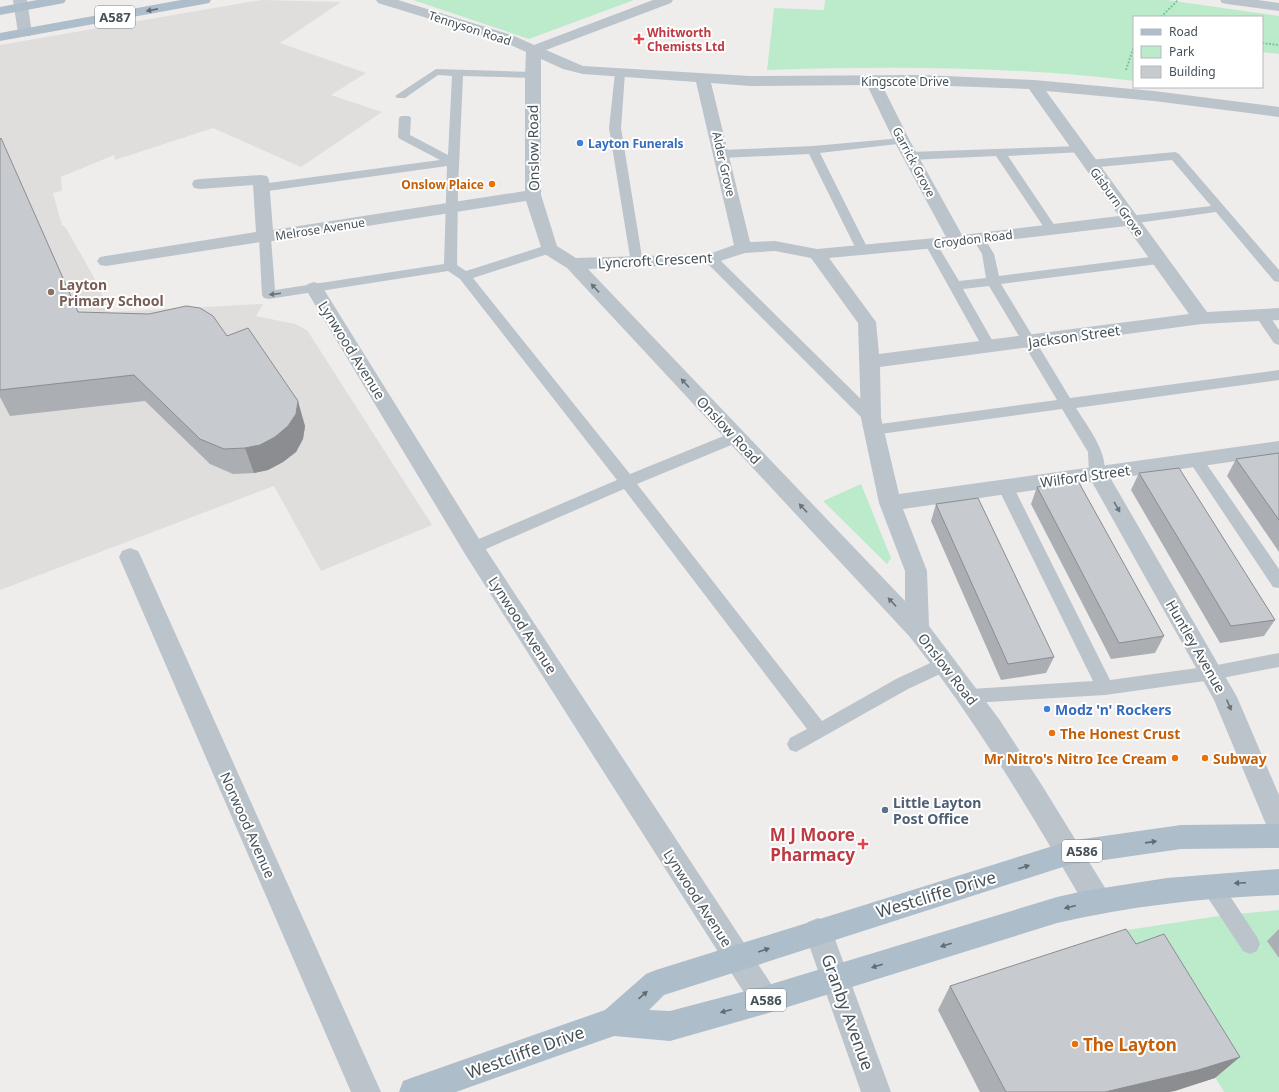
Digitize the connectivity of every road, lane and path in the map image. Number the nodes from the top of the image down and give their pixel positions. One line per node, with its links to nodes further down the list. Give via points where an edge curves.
1 (59, 0): 7 (main road)
2 (204, 0): 11 (main road, A587, one-way to 11)
3 (383, 0): 16 (street, Tennyson Road, via 507,38)
4 (666, 0): 16 (street)
5 (1178, 0): 10 (path)
6 (1227, 0): 8 (street)
7 (20, 4): 9 (main road); 11 (street)
8 (1279, 7)
9 (0, 11)
10 (1162, 16)
11 (25, 33): 12 (main road, A587)
12 (0, 37)
13 (1263, 43): 14 (path)
14 (1279, 45)
15 (1133, 49): 20 (path)
16 (534, 50): 18 (street, Kingscote Drive, via 568,66); 19 (street, Onslow Road)
17 (458, 73): 19 (lane); 24 (lane, via 436,72); 33 (lane)
18 (620, 73): 21 (street, Kingscote Drive); 52 (lane, via 615,128)
19 (532, 75): 36 (street, Onslow Road)
20 (1125, 75)
21 (703, 79): 22 (street, Kingscote Drive); 30 (street, Alder Grove)
22 (873, 81): 23 (street, Kingscote Drive, via 922,80); 27 (street, Garrick Grove)
23 (1034, 85): 25 (street, Kingscote Drive, via 1154,96); 32 (street, Gisburn Grove)
24 (401, 96)
25 (1277, 115)
26 (405, 118): 33 (lane, via 404,137)
27 (902, 142): 28 (lane); 31 (street, Garrick Grove)
28 (813, 150): 30 (lane); 47 (lane)
29 (999, 152): 31 (lane); 32 (lane); 40 (lane)
30 (722, 154): 45 (street, Alder Grove)
31 (910, 156): 43 (street, Garrick Grove)
32 (1084, 157): 37 (lane, via 1175,156); 39 (street, Gisburn Grove)
33 (453, 162): 35 (lane); 38 (lane)
34 (200, 184): 35 (street, via 261,180)
35 (261, 188): 41 (street)
36 (533, 195): 38 (street, Melrose Avenue); 46 (street, Onslow Road)
37 (1220, 208): 39 (lane); 56 (lane)
38 (452, 209): 41 (street, Melrose Avenue); 54 (lane)
39 (1130, 220): 40 (street, Croydon Road); 50 (street, Gisburn Grove)
40 (1051, 229): 42 (street, Croydon Road)
41 (265, 238): 51 (street, Melrose Avenue); 59 (lane, one-way to 41, via 269,295)
42 (979, 238): 43 (street, Croydon Road); 57 (lane, via 988,254)
43 (957, 241): 44 (street, Croydon Road)
44 (931, 244): 47 (street, Croydon Road); 58 (lane)
45 (743, 248): 48 (street, Lyncroft Crescent, via 775,246); 49 (street, Lyncroft Crescent)
46 (549, 249): 53 (street, Onslow Road); 55 (lane)
47 (863, 251): 48 (street, Croydon Road)
48 (817, 254): 65 (street, via 866,322)
49 (711, 259): 52 (street, Lyncroft Crescent); 68 (lane)
50 (1158, 260): 57 (lane); 61 (street, Gisburn Grove)
51 (106, 261)
52 (637, 263): 53 (street, Lyncroft Crescent)
53 (573, 264): 69 (street, Onslow Road, one-way to 53)
54 (450, 267): 55 (lane); 59 (lane)
55 (465, 276): 73 (lane)
56 (1279, 278)
57 (993, 281): 58 (lane); 63 (lane)
58 (955, 286): 64 (lane)
59 (314, 288): 76 (street, Lynwood Avenue)
60 (1270, 314): 61 (street, Jackson Street); 62 (lane)
61 (1202, 318): 63 (street, Jackson Street)
62 (1279, 340)
63 (1030, 342): 64 (street, Jackson Street); 67 (lane)
64 (989, 347): 65 (street, Jackson Street)
65 (870, 362): 68 (street)
66 (1279, 375): 67 (lane)
67 (1067, 405): 68 (lane); 72 (lane, via 1095,452)
68 (872, 424): 75 (street)
69 (736, 437): 73 (lane); 79 (street, Onslow Road, one-way to 69)
70 (1279, 448): 71 (street, Wilford Street)
71 (1196, 460): 72 (street, Wilford Street); 78 (lane)
72 (1097, 473): 74 (street, Wilford Street); 82 (street, Huntley Avenue, one-way to 82)
73 (626, 482): 76 (lane); 85 (lane)
74 (1006, 488): 75 (street, Wilford Street); 83 (lane)
75 (890, 503): 79 (street, via 916,571)
76 (474, 548): 95 (street, Lynwood Avenue)
77 (130, 557): 99 (street, Norwood Avenue)
78 (1279, 582)
79 (917, 629): 81 (street, Onslow Road)
80 (1279, 660): 82 (lane)
81 (947, 663): 84 (street, Onslow Road); 85 (lane, via 902,684)
82 (1212, 673): 83 (lane); 87 (street, Huntley Avenue, one-way to 87, via 1225,697)
83 (1105, 688): 84 (lane)
84 (971, 696): 89 (street, Onslow Road)
85 (819, 732): 86 (lane)
86 (796, 744)
87 (1279, 826)
88 (1279, 836): 89 (main road, Westcliffe Drive / A586, one-way to 88, via 1181,837)
89 (1070, 853): 92 (street, Onslow Road); 93 (main road, Westcliffe Drive / A586, one-way to 89)
90 (1279, 882): 91 (main road, Westcliffe Drive / A586, one-way to 91)
91 (1211, 885): 92 (main road, Westcliffe Drive / A586); 94 (lane)
92 (1097, 900): 96 (main road, Westcliffe Drive / A586, one-way to 96)
93 (818, 931): 95 (main road, Westcliffe Drive / A586, one-way to 93); 96 (street, Granby Avenue)
94 (1250, 944)
95 (737, 958): 97 (street, Lynwood Avenue); 98 (main road, Westcliffe Drive / A586, one-way to 95, via 656,984)
96 (837, 978): 97 (main road, Westcliffe Drive / A586); 101 (street, Granby Avenue)
97 (765, 1000): 98 (main road, Westcliffe Drive / A586, one-way to 98, via 670,1026)
98 (614, 1021): 100 (main road, Westcliffe Drive / A586)
99 (366, 1092)
100 (414, 1092)
101 (876, 1092)

